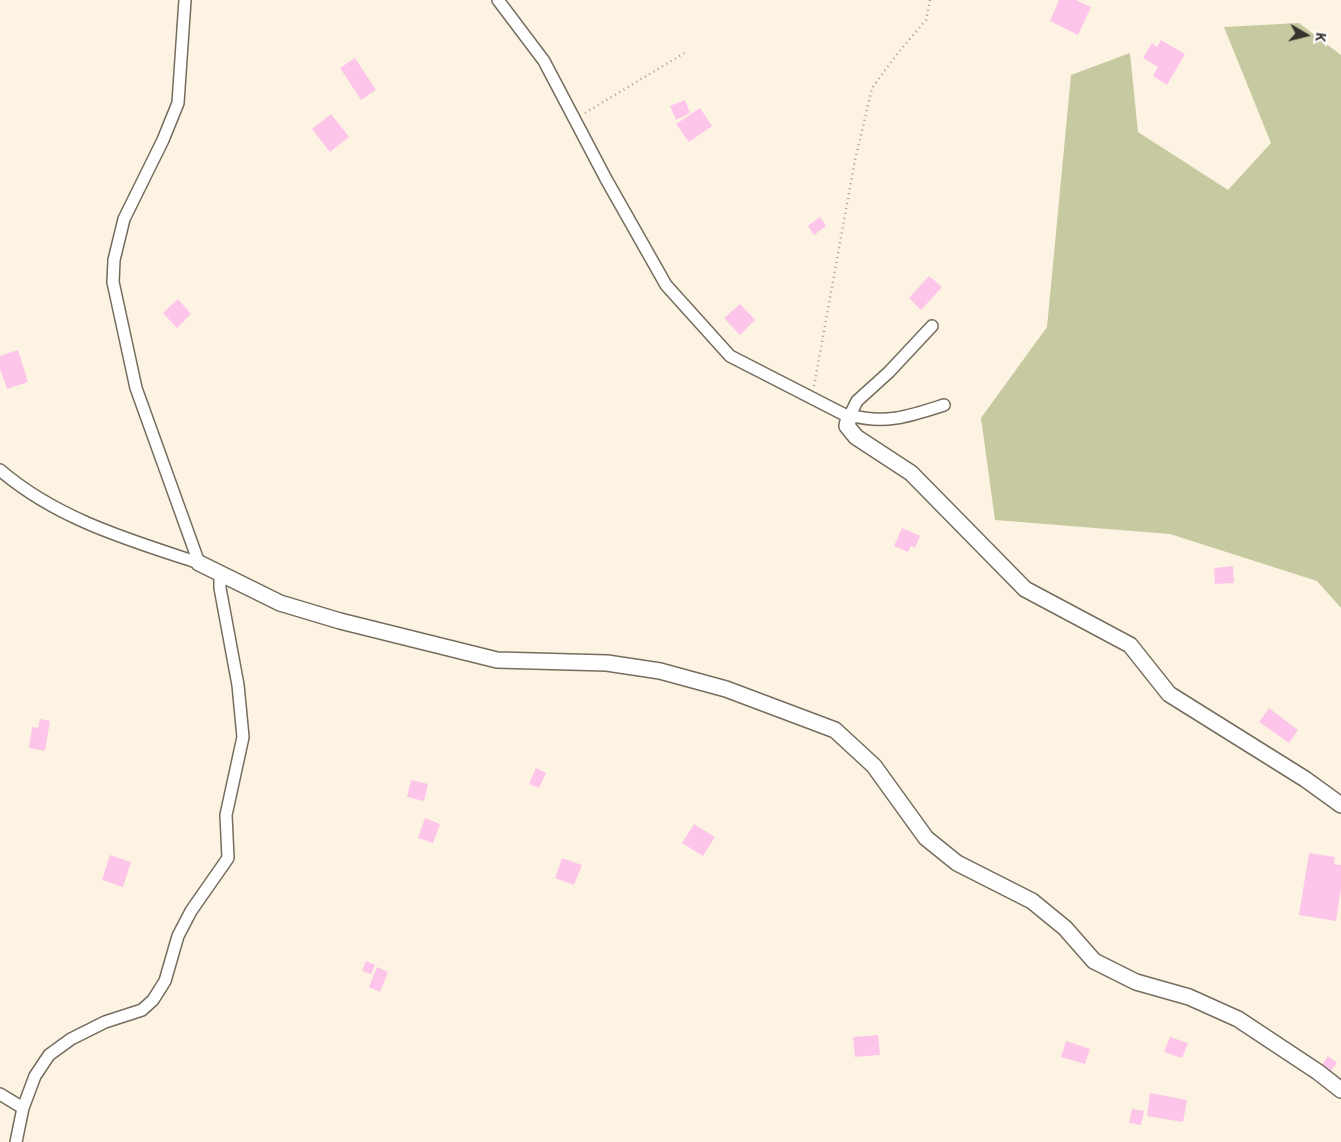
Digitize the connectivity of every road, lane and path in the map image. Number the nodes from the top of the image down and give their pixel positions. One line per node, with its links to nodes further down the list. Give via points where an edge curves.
1 (185, 0): 11 (street, via 178,103 124,219 114,260 113,282 136,388)
2 (498, 0): 5 (street, via 544,61)
3 (930, 0): 7 (path, via 926,20 872,88 855,160)
4 (686, 52): 5 (path)
5 (574, 119): 7 (street, via 666,285 730,356)
6 (932, 326): 9 (street, via 857,401)
7 (812, 397): 9 (street)
8 (944, 405): 9 (street, via 902,419)
9 (849, 416): 13 (street, via 847,426 856,437 911,473 1025,589 1130,646 1168,694)
10 (0, 470): 11 (street, via 24,491 100,530)
11 (199, 563): 12 (street)
12 (220, 572): 14 (street, via 280,603 340,621 497,660 607,663 660,671 726,689 835,730 874,766 926,838 957,864 1032,901 1065,928 1094,961 1136,982 1189,997 1238,1019); 16 (street, via 243,737 226,815 228,858 191,911 178,936 165,981 153,1000 142,1010 105,1022 71,1039 49,1055 34,1076)
13 (1341, 805)
14 (1341, 1090)
15 (0, 1094): 16 (street)
16 (23, 1108): 17 (street)
17 (16, 1142)

